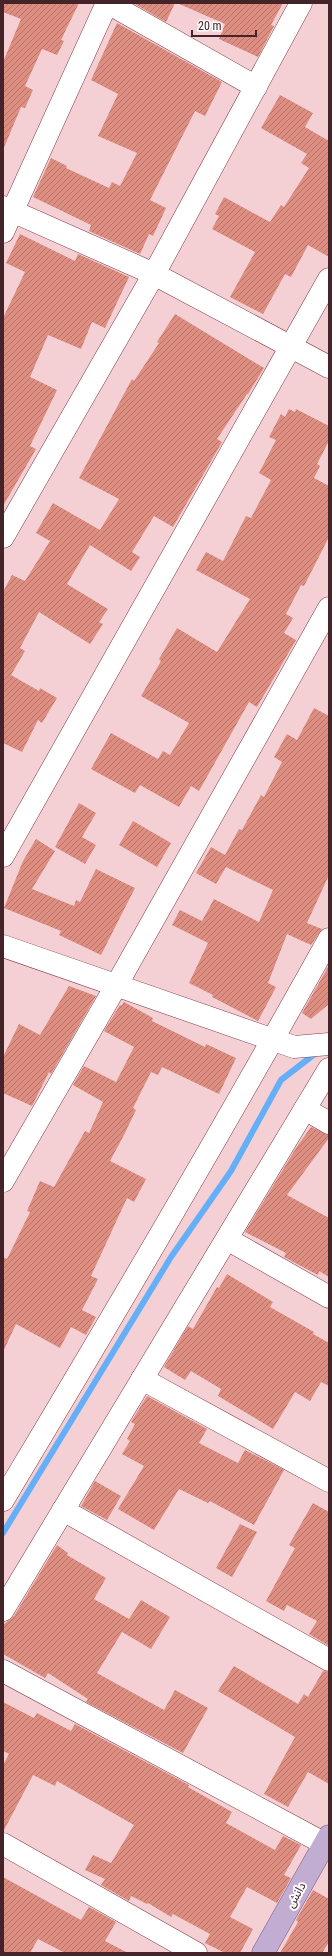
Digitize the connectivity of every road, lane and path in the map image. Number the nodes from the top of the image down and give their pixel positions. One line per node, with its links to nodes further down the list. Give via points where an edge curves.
1 (108, 3): 3 (street); 4 (street)
2 (301, 3): 3 (street)
3 (256, 87): 6 (street)
4 (8, 209): 5 (street); 6 (street)
5 (3, 232)
6 (154, 274): 8 (street); 10 (street)
7 (329, 279): 8 (street)
8 (290, 345): 9 (street); 12 (street)
9 (329, 367)
10 (3, 537)
11 (329, 608): 15 (street)
12 (3, 856)
13 (329, 939): 16 (street)
14 (3, 946): 15 (street)
15 (116, 986): 16 (street); 21 (street)
16 (273, 1040): 17 (street, via 294,1047); 26 (street)
17 (329, 1044)
18 (329, 1069): 19 (street)
19 (305, 1110): 20 (street); 22 (street)
20 (329, 1122)
21 (3, 1181)
22 (227, 1239): 23 (street); 24 (street)
23 (329, 1297)
24 (142, 1379): 25 (street); 27 (street)
25 (329, 1481)
26 (3, 1500)
27 (63, 1510): 28 (street); 29 (street)
28 (3, 1610)
29 (329, 1660)
30 (3, 1671): 31 (street)
31 (328, 1842): 34 (main road, دانش)
32 (3, 1844): 33 (street)
33 (196, 1953)
34 (263, 1953)

